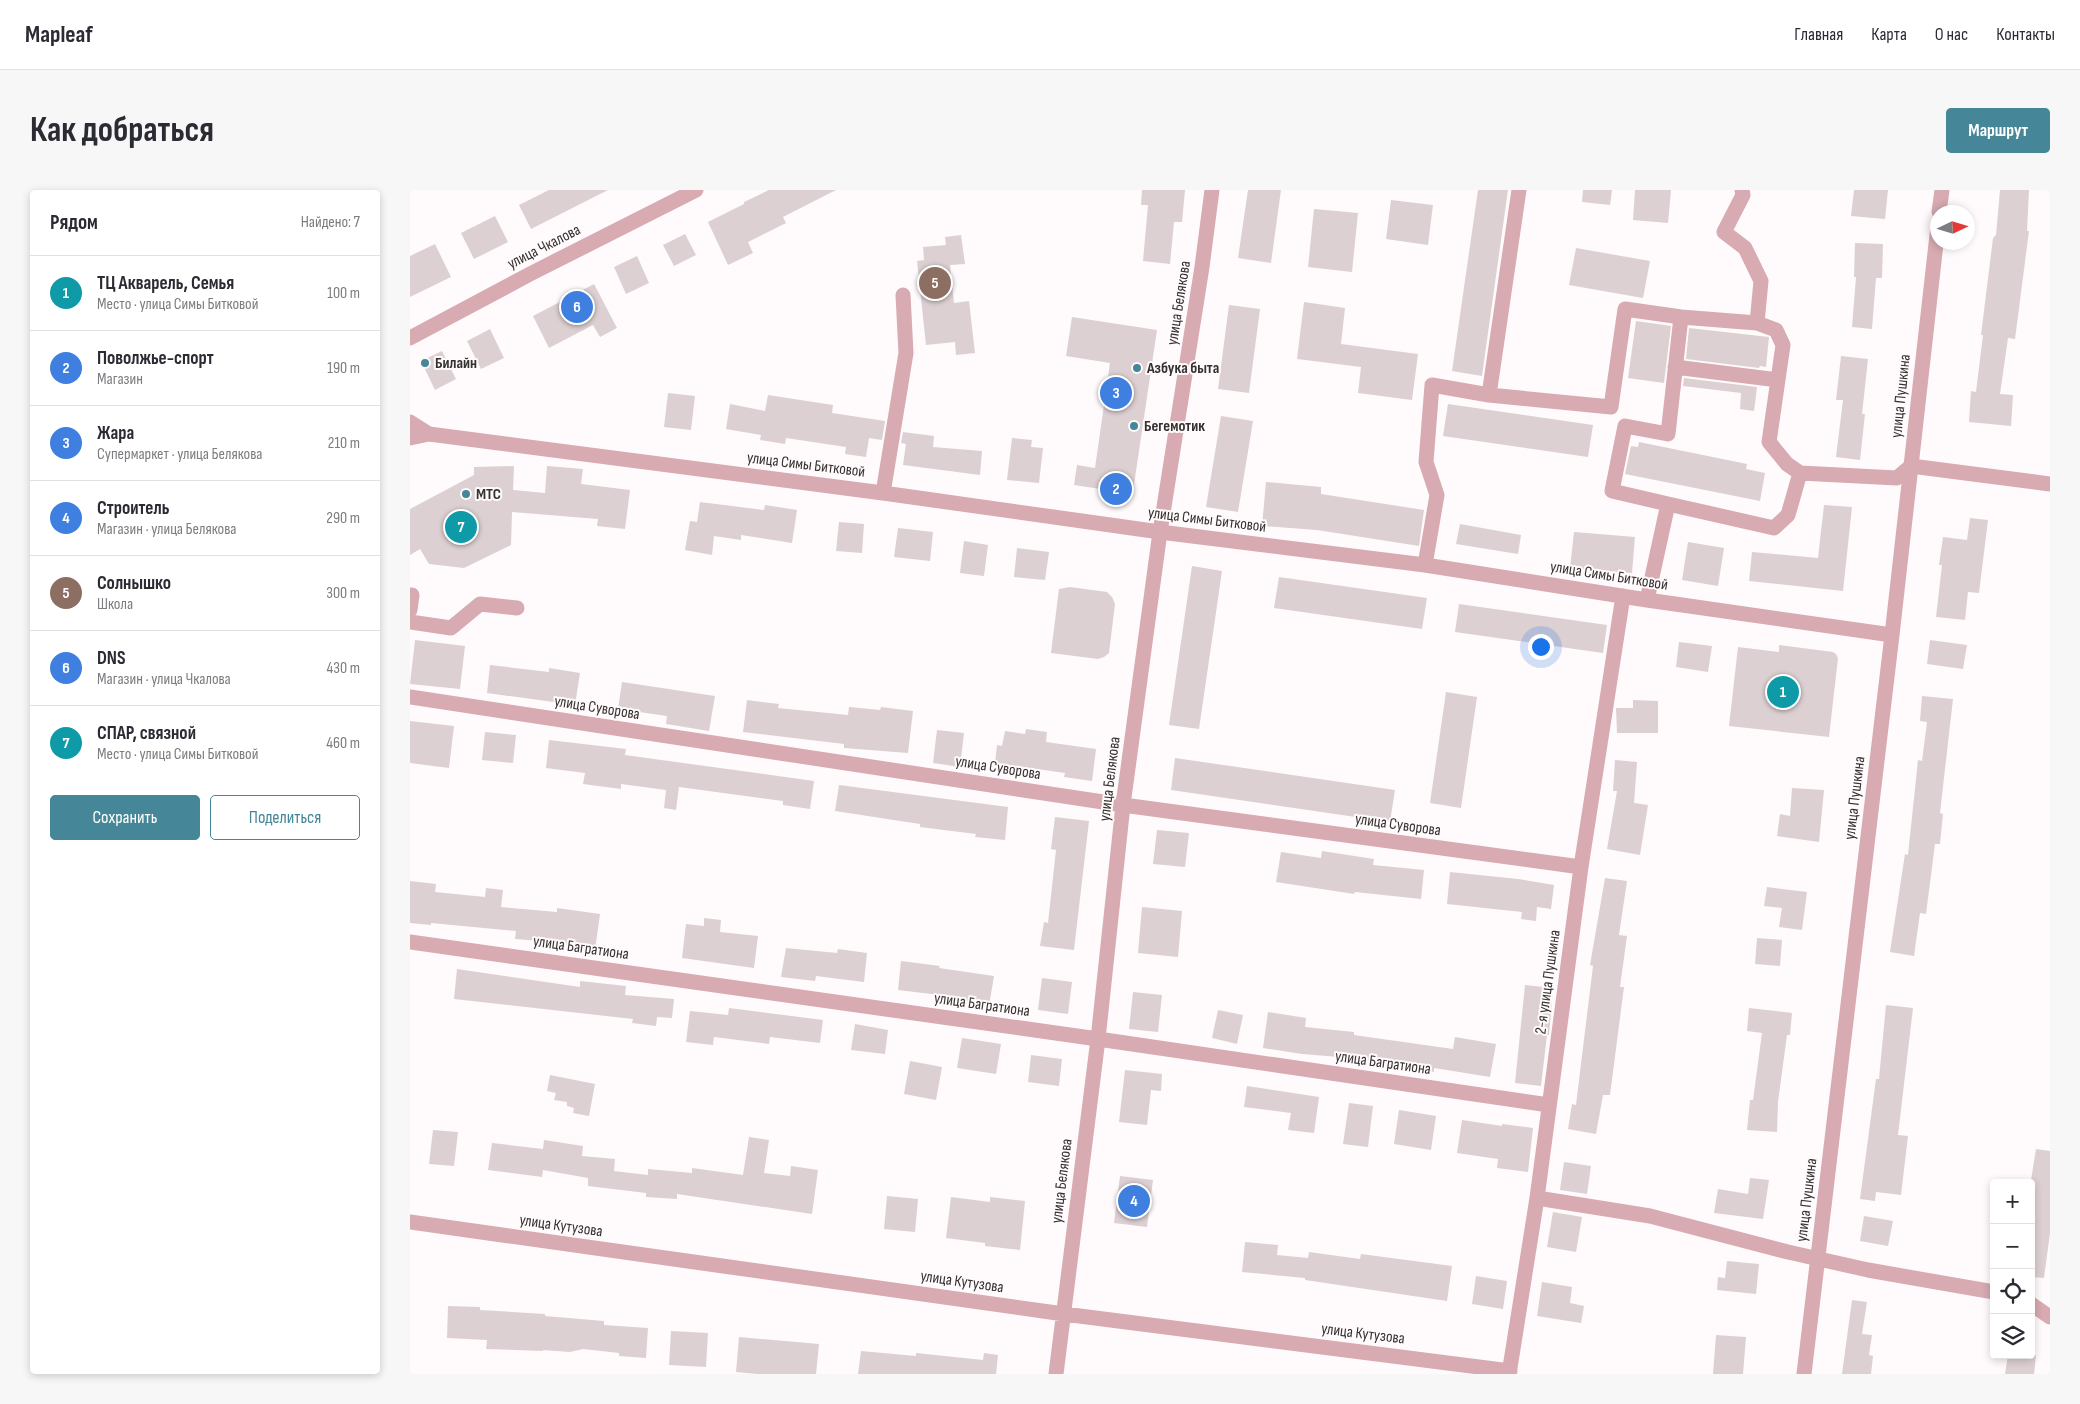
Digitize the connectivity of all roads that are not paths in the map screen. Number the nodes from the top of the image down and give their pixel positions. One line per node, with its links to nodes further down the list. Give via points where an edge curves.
1 (696, 190): 11 (street, улица Чкалова)
2 (1212, 190): 23 (street, улица Белякова)
3 (1519, 190): 14 (street)
4 (1742, 190): 10 (street, via 1743,195 1724,232 1745,248 1761,281)
5 (1942, 190): 6 (street)
6 (1940, 205)
7 (1935, 250): 18 (street, улица Пушкина)
8 (904, 295): 21 (street, via 906,353)
9 (1681, 316): 10 (street); 12 (street); 14 (street, via 1625,309 1611,407)
10 (1757, 323): 13 (street, via 1776,330 1783,345)
11 (410, 338)
12 (1675, 367): 13 (street); 22 (street, via 1668,434 1626,426 1612,491)
13 (1778, 380): 19 (street, via 1769,442 1786,464)
14 (1489, 395): 24 (street, via 1432,385 1426,462 1436,495)
15 (410, 422): 16 (street)
16 (429, 434): 17 (street); 21 (street, улица Симы Битковой)
17 (410, 438)
18 (1910, 466): 19 (street, via 1897,478); 20 (street); 31 (street, улица Пушкина)
19 (1800, 473): 22 (street, via 1788,515 1774,528)
20 (2050, 484)
21 (883, 492): 23 (street, улица Симы Битковой)
22 (1668, 504): 27 (street)
23 (1160, 532): 24 (street, улица Симы Битковой); 33 (street, улица Белякова)
24 (1425, 565): 26 (street, улица Симы Битковой)
25 (410, 595): 29 (street)
26 (1622, 596): 27 (street, улица Симы Битковой); 34 (street, 2-я улица Пушкина)
27 (1647, 600): 31 (street, улица Симы Битковой)
28 (517, 608): 30 (street, via 480,604 452,628)
29 (410, 610)
30 (410, 622)
31 (1892, 635): 40 (street, улица Пушкина)
32 (410, 697): 33 (street, улица Суворова)
33 (1123, 805): 34 (street, улица Суворова); 36 (street, улица Белякова)
34 (1581, 867): 37 (street, 2-я улица Пушкина)
35 (410, 942): 36 (street, улица Багратиона)
36 (1098, 1039): 37 (street, улица Багратиона); 43 (street, улица Белякова)
37 (1549, 1105): 38 (street, 2-я улица Пушкина)
38 (1537, 1198): 40 (street, via 1650,1216); 45 (street, 2-я улица Пушкина)
39 (410, 1222): 43 (street, улица Кутузова)
40 (1818, 1258): 41 (street); 47 (street, улица Пушкина)
41 (1990, 1291)
42 (2035, 1307): 44 (street)
43 (1064, 1314): 45 (street, улица Кутузова); 46 (street, улица Белякова)
44 (2050, 1317)
45 (1509, 1372)
46 (1056, 1374)
47 (1804, 1374)

